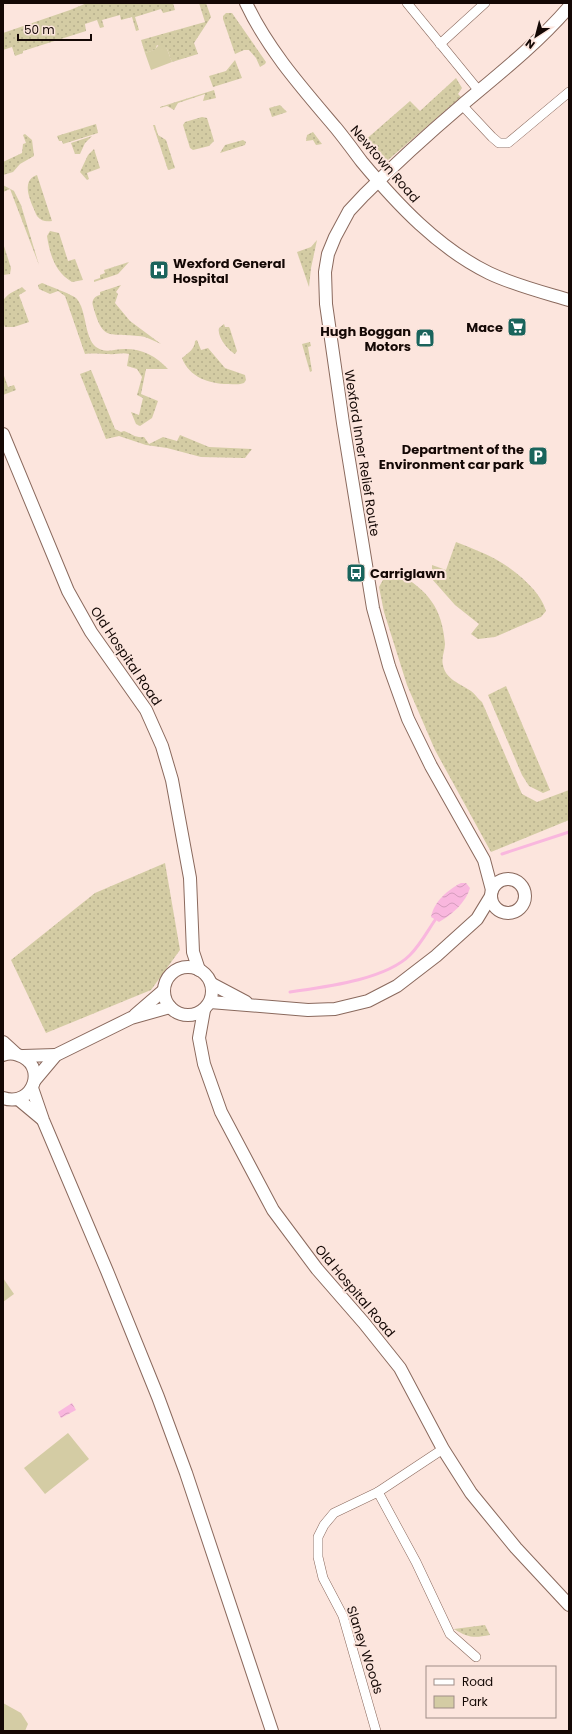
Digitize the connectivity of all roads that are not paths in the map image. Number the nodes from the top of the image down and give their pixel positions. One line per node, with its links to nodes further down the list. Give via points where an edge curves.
1 (246, 3): 9 (street, Newtown Road, via 281,62)
2 (407, 3): 5 (street)
3 (485, 3): 5 (street)
4 (569, 7): 6 (street, Wexford Inner Relief Route)
5 (440, 44): 6 (street)
6 (479, 91): 8 (street, Wexford Inner Relief Route)
7 (569, 92): 8 (street, via 508,143 499,142 492,137)
8 (462, 105): 9 (street, Wexford Inner Relief Route)
9 (378, 181): 10 (street, Newtown Road, via 413,217 458,254 489,273 536,291); 12 (street, Wexford Inner Relief Route, via 349,211 341,224 328,254 325,272 326,304 343,423 373,608 389,666 418,740)
10 (569, 300)
11 (3, 434): 17 (street, Old Hospital Road, via 68,592 91,632 146,710 162,746 172,780 190,878)
12 (484, 860): 13 (street, Wexford Inner Relief Route); 14 (street, Wexford Inner Relief Route)
13 (508, 880): 14 (street, via 496,884); 15 (street, via 520,885 523,890 523,903 514,912)
14 (491, 893): 15 (street, via 492,903); 16 (street)
15 (501, 912): 16 (street)
16 (477, 920): 22 (street, via 398,986 368,1001 335,1009 308,1010)
17 (193, 952): 18 (street); 19 (street, Old Hospital Road)
18 (181, 968): 19 (street); 21 (street, via 166,980)
19 (199, 970): 20 (street, via 207,975)
20 (212, 984): 22 (street); 23 (street, via 213,993)
21 (164, 990): 24 (street, via 165,999); 26 (street)
22 (250, 1005): 23 (street)
23 (207, 1006): 25 (street, via 196,1015); 27 (street, Old Hospital Road)
24 (170, 1007): 25 (street); 26 (street)
25 (187, 1016): 27 (street, Old Hospital Road)
26 (131, 1018): 30 (street)
27 (199, 1038): 35 (street, Old Hospital Road, via 204,1064 221,1112 273,1210 317,1269 400,1368)
28 (3, 1042): 29 (street)
29 (14, 1055): 30 (street); 31 (street, via 30,1062 34,1070)
30 (56, 1055): 31 (street)
31 (33, 1084): 33 (street, via 26,1095); 34 (street)
32 (3, 1098): 33 (street)
33 (18, 1099): 34 (street)
34 (43, 1120): 39 (street, via 158,1397)
35 (443, 1449): 36 (street, Slaney Woods); 37 (street, Old Hospital Road, via 471,1493 516,1548)
36 (378, 1492): 38 (street, via 416,1562 450,1634); 40 (street, Slaney Woods, via 334,1513 318,1537 318,1557 323,1578 343,1616)
37 (569, 1604)
38 (476, 1657)
39 (272, 1731)
40 (376, 1731)

